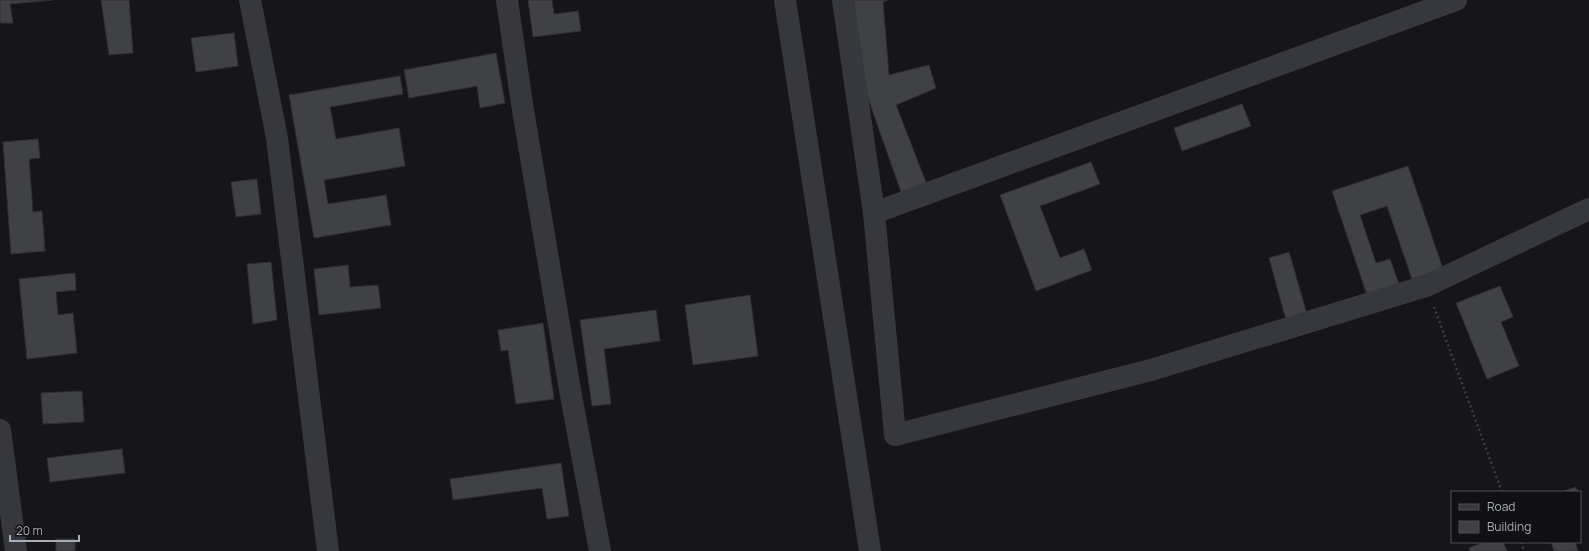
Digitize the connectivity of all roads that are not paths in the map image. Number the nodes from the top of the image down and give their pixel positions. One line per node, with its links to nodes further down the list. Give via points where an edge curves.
1 (250, 0): 10 (street, via 277,138)
2 (507, 0): 11 (street, via 570,390)
3 (785, 0): 12 (street)
4 (843, 0): 7 (street)
5 (1456, 0): 7 (street)
6 (1589, 209): 7 (street, via 1426,286 1151,370 895,435)
7 (874, 213)
8 (0, 430): 9 (street)
9 (16, 551)
10 (328, 551)
11 (600, 551)
12 (870, 551)

